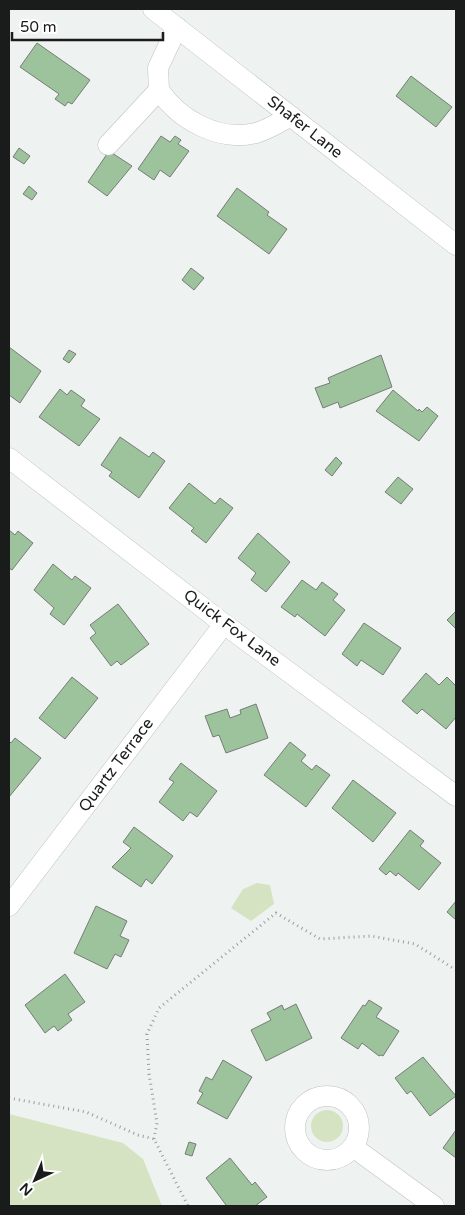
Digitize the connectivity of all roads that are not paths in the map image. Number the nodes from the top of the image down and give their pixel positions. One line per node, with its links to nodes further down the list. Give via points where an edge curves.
1 (153, 9): 2 (street, Shafer Lane)
2 (177, 27): 3 (street, via 158,68); 4 (street, Shafer Lane)
3 (159, 90): 4 (street, via 182,115 214,130 254,133); 5 (street)
4 (291, 116): 6 (street, Shafer Lane)
5 (108, 145)
6 (456, 245)
7 (9, 458): 8 (street, Quick Fox Lane)
8 (224, 624): 9 (street, Quick Fox Lane); 10 (street, Quartz Terrace)
9 (456, 796)
10 (9, 906)
11 (353, 1147): 12 (street)
12 (434, 1206)

